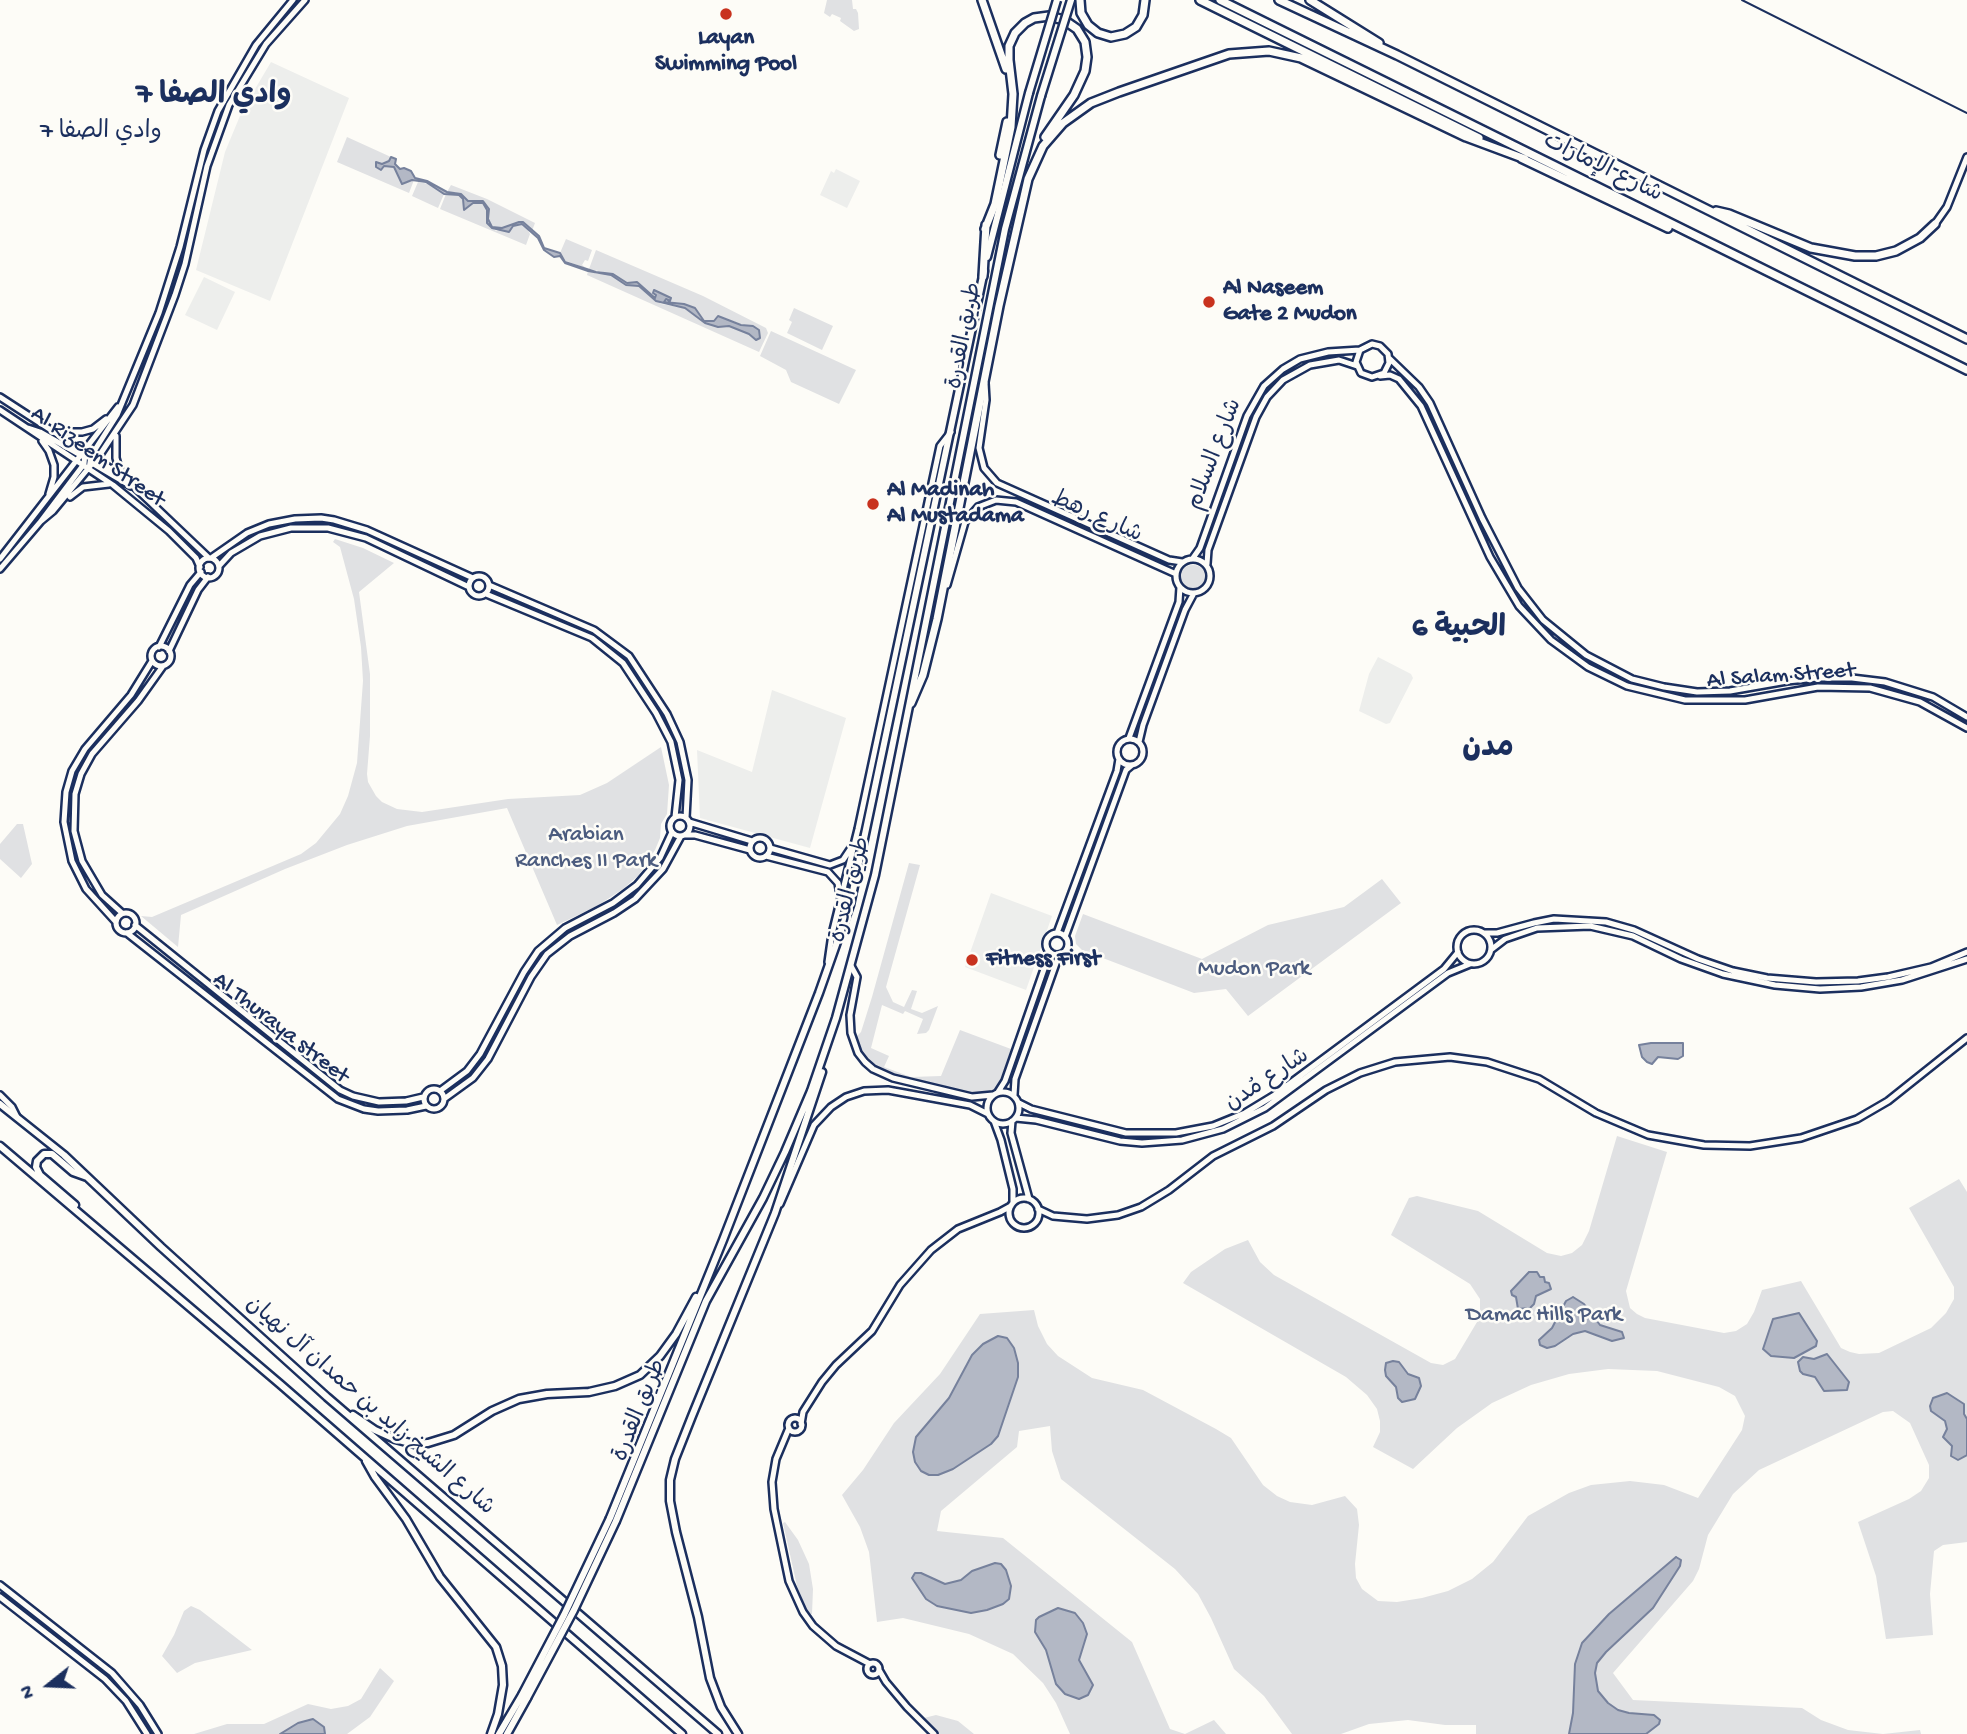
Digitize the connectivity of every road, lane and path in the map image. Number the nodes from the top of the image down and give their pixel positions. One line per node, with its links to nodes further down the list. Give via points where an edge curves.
1 (293, 0): 29 (street, via 256,45 218,111 167,290)
2 (305, 0): 33 (street, via 266,44 229,106 210,158 176,295 144,382)
3 (982, 0): 17 (highway, via 1007,69 1010,99)
4 (1057, 0): 20 (main road, طريق القدرة, bridge)
5 (1071, 0): 68 (main road, طريق القدرة, bridge, via 1005,229)
6 (1080, 0): 7 (highway, via 1088,25 1111,37 1136,27)
7 (1145, 0)
8 (1200, 0): 14 (highway)
9 (1220, 0): 19 (highway, شارع الإمارات)
10 (1279, 0): 12 (highway, شارع الإمارات)
11 (1310, 0): 12 (highway)
12 (1397, 55): 15 (highway, شارع الإمارات)
13 (1967, 157): 16 (street, via 1947,207)
14 (1525, 159): 18 (highway, via 1459,134 1301,58 1269,51 1237,52 1105,97 1069,117 1047,140 1033,165); 19 (highway)
15 (1710, 211): 16 (highway, via 1734,215 1811,248 1855,256 1896,251); 21 (highway, شارع الإمارات)
16 (1935, 224)
17 (985, 229): 18 (highway, via 1009,139 1013,37 1030,20 1059,18 1082,37 1087,57 1078,88 1032,163); 20 (highway)
18 (1014, 240): 27 (highway)
19 (1711, 244): 25 (highway, شارع الإمارات)
20 (983, 276): 34 (main road, طريق القدرة)
21 (1967, 339)
22 (1360, 350): 23 (street, via 1376,344); 24 (street); 46 (street, شارع السلام, via 1300,359 1264,386 1247,416)
23 (1389, 358): 26 (street, via 1388,368); 66 (street, Al Salam Street, via 1430,403 1518,588 1543,620 1573,647 1617,673 1681,690 1730,691)
24 (1357, 366): 26 (street, via 1368,376); 49 (street, شارع السلام, via 1339,360 1310,365 1283,380 1267,397 1208,550)
25 (1967, 370)
26 (1380, 376): 67 (street, Al Salam Street, via 1395,377 1416,398 1501,579 1534,624 1569,654 1609,679 1685,700 1725,701)
27 (984, 380): 48 (street, شارع رهط, via 979,448 984,468 997,483); 61 (highway)
28 (0, 397): 32 (street, Al Rizeem Street)
29 (122, 402): 32 (street, via 87,431); 36 (street)
30 (0, 410): 31 (street, Al Rizeem Street)
31 (24, 428): 35 (street, Al Rizeem Street); 36 (street, via 40,432)
32 (50, 430): 36 (street, Al Rizeem Street)
33 (117, 432): 36 (street); 38 (street, via 117,463)
34 (951, 432): 77 (street, via 940,446); 104 (main road, طريق القدرة, via 860,867)
35 (39, 438): 36 (street, Al Rizeem Street); 39 (street, via 54,465)
36 (87, 460): 37 (street, Al Rizeem Street); 38 (street); 39 (street); 40 (street)
37 (113, 485): 40 (street, via 80,488 54,515); 42 (street, Al Rizeem Street)
38 (134, 486): 41 (street, Al Rizeem Street)
39 (48, 497): 47 (street)
40 (41, 521): 51 (street)
41 (175, 525): 42 (street); 43 (street, Al Rizeem Street)
42 (169, 531): 44 (street, Al Rizeem Street)
43 (185, 536): 44 (street); 45 (street, Al Rizeem Street)
44 (179, 542): 52 (street, Al Rizeem Street, via 198,560)
45 (210, 558): 50 (street); 52 (street, via 202,561); 55 (street, via 247,533 270,524 321,518 367,530)
46 (1194, 558): 48 (street); 49 (street)
47 (0, 559)
48 (1182, 562): 53 (street)
49 (1207, 564): 59 (street, via 1208,584)
50 (219, 566): 54 (street, via 216,574); 57 (street, via 260,536 303,527 328,528 366,538)
51 (0, 569)
52 (200, 569): 54 (street); 62 (street)
53 (1176, 574): 58 (street); 61 (street, شارع رهط, via 1016,502 996,500 978,507 965,522)
54 (208, 577): 63 (street)
55 (473, 578): 56 (street, via 485,577); 57 (street)
56 (489, 585): 60 (street); 76 (street, via 594,630 629,656 667,713 680,742 688,780)
57 (469, 587): 60 (street, via 475,596)
58 (1180, 587): 59 (street); 71 (street, via 1178,607)
59 (1194, 593): 72 (street)
60 (486, 594): 75 (street, via 592,638 623,663 671,742 679,780)
61 (940, 601): 68 (highway, via 923,675)
62 (159, 647): 63 (street); 64 (street, via 152,653)
63 (169, 651): 65 (street, via 170,660)
64 (152, 661): 65 (street); 90 (street, via 131,695 85,748 66,792 64,822 72,861 86,889)
65 (163, 666): 89 (street, via 92,754 75,794 74,831 82,861 102,895)
66 (1799, 680): 67 (street, via 1784,685); 69 (street, Al Salam Street, via 1885,682 1933,697)
67 (1783, 691): 70 (street, Al Salam Street, via 1830,687 1886,691 1928,705)
68 (911, 703): 103 (main road, طريق القدرة, via 876,875)
69 (1967, 717)
70 (1967, 728)
71 (1129, 738): 72 (street); 73 (street, via 1119,744)
72 (1139, 743): 74 (street, via 1142,755)
73 (1119, 759): 74 (street); 93 (street)
74 (1132, 765): 95 (street, via 1126,770)
75 (675, 817): 76 (street); 79 (street)
76 (687, 820): 78 (street); 80 (street, via 689,830)
77 (858, 829): 85 (street, via 843,860 830,865); 88 (street)
78 (715, 831): 81 (street); 82 (street)
79 (672, 832): 80 (street); 108 (street, via 660,858 637,885 556,934 538,951 481,1054)
80 (683, 835): 82 (street); 114 (street, via 663,869 635,900 547,954 488,1059 473,1078)
81 (736, 836): 83 (street); 84 (street)
82 (713, 839): 84 (street)
83 (752, 841): 85 (street, via 764,839); 86 (street)
84 (734, 845): 86 (street)
85 (769, 848): 87 (street)
86 (750, 850): 87 (street, via 756,857)
87 (766, 856): 88 (street, via 828,873 840,888)
88 (839, 910): 104 (street)
89 (122, 913): 90 (street); 91 (street, via 132,915)
90 (116, 922): 92 (street, via 120,931)
91 (135, 925): 92 (street); 112 (street, Al Thuraya street, via 340,1090 379,1102)
92 (127, 933): 117 (street, Al Thuraya street, via 338,1099 378,1111)
93 (1057, 933): 95 (street); 97 (street, via 1047,942)
94 (1484, 933): 96 (street); 98 (street, via 1462,934); 99 (street, via 1554,919 1606,922 1721,968 1816,982 1888,977)
95 (1065, 937): 100 (street, via 1068,947)
96 (1492, 948): 101 (street, via 1501,940 1537,928 1590,926 1633,936 1723,974 1820,989 1902,980); 102 (street, via 1486,960)
97 (1050, 952): 100 (street); 109 (street, via 1005,1080)
98 (1458, 952): 102 (street); 115 (street, شارع مُدن, via 1444,968 1273,1096 1213,1126 1138,1134)
99 (1967, 952)
100 (1059, 955): 111 (street, via 1015,1079)
101 (1967, 959)
102 (1470, 964): 120 (street, شارع مُدن, via 1448,974 1272,1104 1223,1129 1182,1140 1142,1143 1029,1118)
103 (851, 966): 106 (main road, طريق القدرة); 107 (street, via 857,977 850,1024 858,1052 883,1074)
104 (828, 968): 135 (main road, طريق القدرة)
105 (1967, 1038): 131 (street, via 1888,1101 1857,1119 1801,1138 1739,1146 1686,1143 1630,1129 1539,1079 1496,1064 1450,1057 1395,1062 1326,1090 1273,1126 1201,1163 1169,1191 1141,1207 1101,1218)
106 (828, 1044): 129 (main road); 142 (main road, طريق القدرة, via 779,1167 715,1282)
107 (928, 1086): 109 (street, via 976,1097); 113 (street)
108 (440, 1091): 112 (street, via 430,1089); 114 (street)
109 (995, 1093): 111 (street); 118 (street, via 987,1105)
110 (0, 1095): 119 (street)
111 (1014, 1095): 115 (street)
112 (423, 1097): 117 (street)
113 (926, 1097): 118 (street, via 974,1106); 129 (street, via 876,1090 835,1103 811,1130)
114 (444, 1099): 117 (street, via 436,1109)
115 (1019, 1103): 120 (street)
116 (0, 1104): 119 (main road, شارع الشيخ زايد بن حمدان آل نهيان)
117 (426, 1106)
118 (988, 1114): 121 (street)
119 (17, 1117): 125 (main road, شارع الشيخ زايد بن حمدان آل نهيان)
120 (1014, 1120): 121 (street); 122 (street, via 1010,1129)
121 (993, 1121): 123 (street)
122 (1013, 1142): 123 (street); 126 (street)
123 (1003, 1145): 127 (street)
124 (0, 1146): 134 (main road, شارع الشيخ زايد بن حمدان آل نهيان)
125 (89, 1177): 134 (main road, via 75,1174 52,1154 42,1155 36,1164 40,1175); 136 (main road, شارع الشيخ زايد بن حمدان آل نهيان)
126 (1029, 1199): 127 (street); 128 (street)
127 (1012, 1204): 130 (street); 132 (street)
128 (1038, 1209): 131 (street); 133 (street)
129 (775, 1213): 158 (main road, via 677,1453 670,1487 710,1678)
130 (996, 1214): 132 (street); 137 (street, via 958,1229 931,1250 900,1285 872,1331 829,1373)
131 (1053, 1216): 133 (street)
132 (1012, 1222): 133 (street, via 1024,1228)
133 (1037, 1222)
134 (96, 1229): 141 (main road, شارع الشيخ زايد بن حمدان آل نهيان)
135 (702, 1290): 136 (main road, via 666,1349 640,1375 597,1391 519,1399 441,1440 414,1444 388,1437); 142 (main road, طريق القدرة)
136 (327, 1397): 157 (main road, شارع الشيخ زايد بن حمدان آل نهيان)
137 (803, 1412): 138 (street); 139 (street)
138 (795, 1419): 139 (street); 140 (street, via 789,1422)
139 (801, 1424): 140 (street, via 800,1429)
140 (791, 1430): 146 (street, via 773,1470 772,1495 789,1581 813,1626)
141 (366, 1459): 153 (main road, via 448,1588 496,1647 503,1685); 156 (main road, شارع الشيخ زايد بن حمدان آل نهيان)
142 (613, 1520): 150 (main road, طريق القدرة, bridge)
143 (0, 1585): 145 (street)
144 (0, 1595): 145 (street); 151 (street, via 100,1674)
145 (13, 1597): 152 (street, via 112,1673)
146 (868, 1666): 147 (street, via 876,1664); 148 (street, via 869,1674)
147 (879, 1670): 148 (street); 149 (street)
148 (874, 1675): 149 (street)
149 (886, 1682): 159 (street)
150 (525, 1697): 154 (main road, طريق القدرة); 155 (main road, طريق القدرة)
151 (148, 1734)
152 (158, 1734)
153 (491, 1734)
154 (499, 1734)
155 (507, 1734)
156 (682, 1734)
157 (718, 1734)
158 (738, 1734)
159 (934, 1734)

